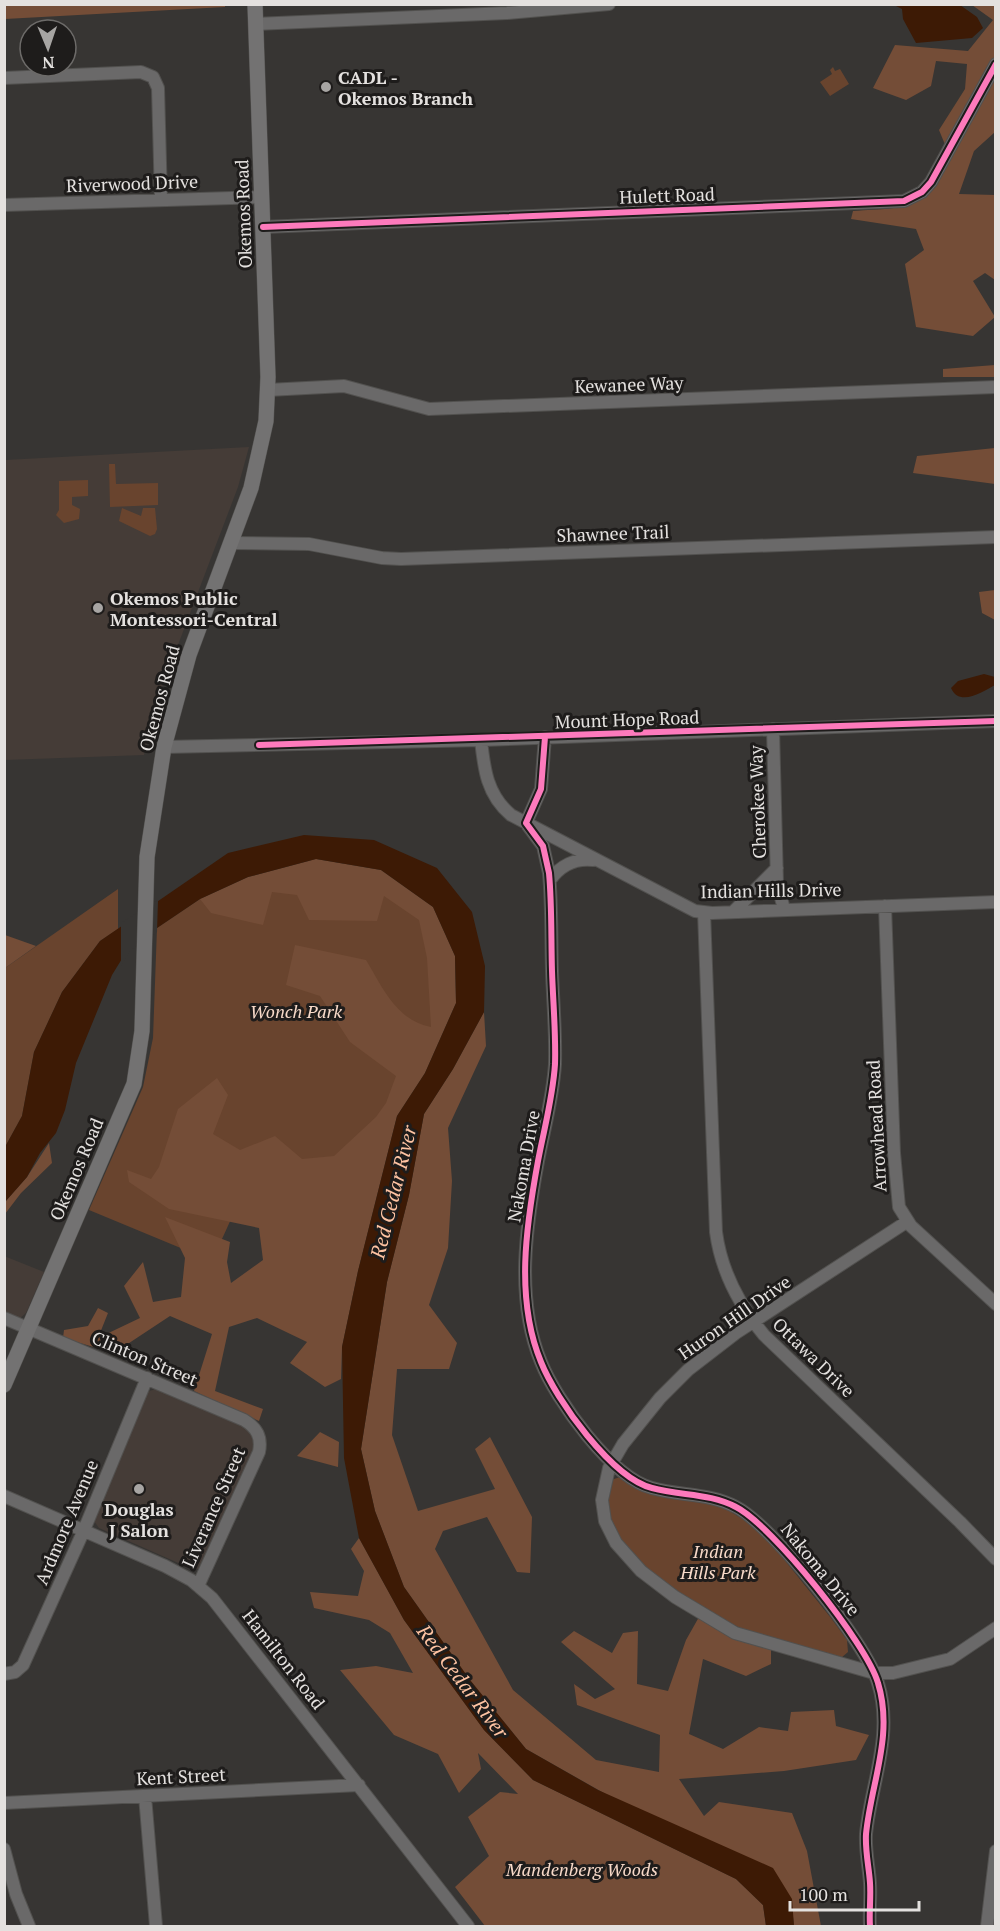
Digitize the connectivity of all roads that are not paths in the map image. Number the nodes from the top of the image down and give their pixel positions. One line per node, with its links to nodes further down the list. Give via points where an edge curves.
1 (255, 4): 4 (main road, Okemos Road)
2 (609, 4): 3 (street)
3 (507, 9): 4 (street)
4 (255, 24): 7 (main road, Okemos Road)
5 (996, 64): 10 (street, Hulett Road, via 931,182 904,201)
6 (4, 78): 8 (street, via 141,72 153,77 158,88)
7 (261, 197): 8 (street, Riverwood Drive); 10 (main road, Okemos Road)
8 (161, 200): 9 (street, Riverwood Drive)
9 (4, 205)
10 (263, 227): 12 (main road, Okemos Road)
11 (996, 387): 12 (street, Kewanee Way, via 429,409 344,386)
12 (268, 390): 14 (main road, Okemos Road, via 259,459)
13 (996, 537): 14 (street, Shawnee Trail, via 401,559 309,544)
14 (233, 543): 19 (main road, Okemos Road, via 189,655)
15 (996, 721): 16 (street, Mount Hope Road)
16 (773, 729): 17 (street, Mount Hope Road); 22 (street, Cherokee Way)
17 (545, 737): 18 (street, Mount Hope Road); 20 (street, via 540,789)
18 (481, 740): 19 (street, Mount Hope Road); 20 (street, Indian Hills Drive, via 490,789 506,811)
19 (164, 747): 33 (main road, Okemos Road, via 150,822 141,1031 134,1084)
20 (526, 823): 21 (street, Indian Hills Drive); 23 (street, Nakoma Drive, via 543,846)
21 (594, 860): 23 (street, via 566,865); 28 (street, Indian Hills Drive, via 687,908)
22 (777, 868): 26 (street, Cherokee Way); 27 (street)
23 (550, 880): 37 (street, Nakoma Drive, via 555,1064 526,1231 528,1312 540,1360 553,1387 575,1420)
24 (996, 902): 25 (street, Indian Hills Drive)
25 (885, 906): 26 (street, Indian Hills Drive); 29 (street, Arrowhead Road, via 897,1197)
26 (784, 909): 27 (street, Indian Hills Drive)
27 (734, 911): 28 (street, Indian Hills Drive)
28 (704, 912): 32 (street, Ottawa Drive, via 717,1239 730,1281)
29 (908, 1221): 30 (street, Arrowhead Road); 32 (street, Huron Hill Drive)
30 (996, 1304)
31 (4, 1318): 33 (street, Clinton Street)
32 (753, 1322): 37 (street, Huron Hill Drive, via 674,1384); 40 (street, Ottawa Drive)
33 (29, 1329): 34 (street, Clinton Street); 35 (main road, Okemos Road)
34 (147, 1378): 36 (street, Clinton Street, via 244,1420 256,1430); 39 (street, Ardmore Avenue)
35 (4, 1385)
36 (260, 1444): 41 (street, Liverance Street)
37 (612, 1461): 43 (street, Nakoma Drive, via 625,1475 647,1487 718,1499 749,1514 828,1604); 43 (street, Huron Hill Drive, via 602,1500 608,1528 626,1555 658,1585 735,1633)
38 (4, 1496): 39 (street, Hamilton Road)
39 (84, 1530): 41 (street, Hamilton Road, via 165,1566); 44 (street, Ardmore Avenue, via 23,1665)
40 (995, 1559)
41 (198, 1586): 45 (street, Hamilton Road, via 227,1615)
42 (996, 1628): 43 (street, Huron Hill Drive, via 950,1659)
43 (874, 1673): 53 (street, Nakoma Drive, via 885,1732 866,1842)
44 (8, 1674)
45 (359, 1785): 46 (street, Kent Street); 52 (street, Hamilton Road)
46 (145, 1796): 47 (street, Kent Street); 51 (street)
47 (4, 1803)
48 (4, 1849): 50 (street)
49 (996, 1851): 54 (street)
50 (29, 1926)
51 (156, 1926)
52 (468, 1926)
53 (870, 1926)
54 (987, 1926)

